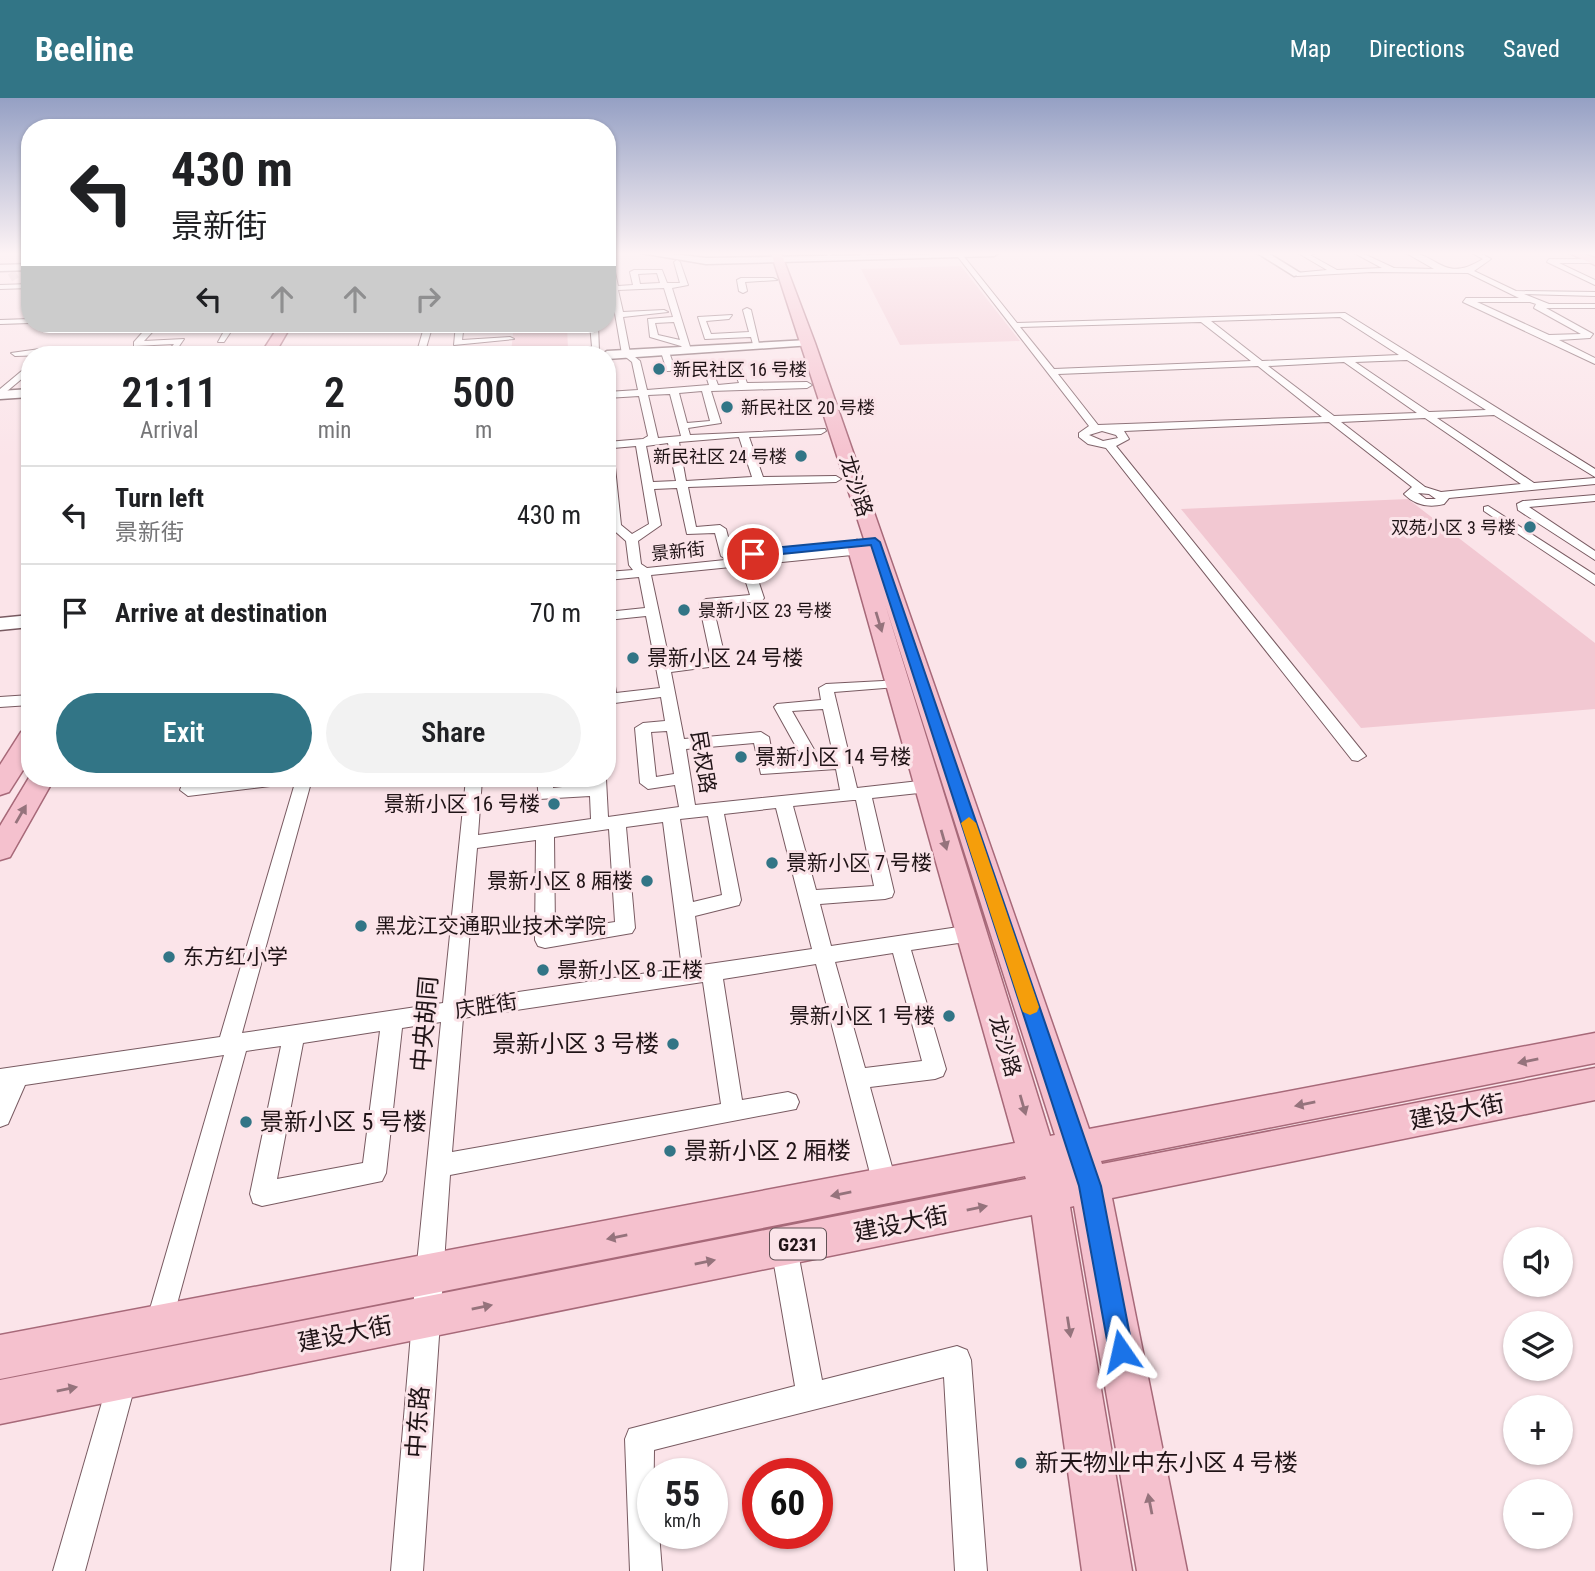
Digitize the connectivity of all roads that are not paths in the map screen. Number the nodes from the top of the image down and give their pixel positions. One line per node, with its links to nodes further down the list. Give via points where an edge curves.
1 (620, 322): 30 (street)
2 (651, 322): 26 (street, via 654,337)
3 (678, 322): 26 (street)
4 (702, 322): 21 (street, via 708,337)
5 (751, 322): 21 (street)
6 (790, 322): 23 (main road, 龙沙路)
7 (1012, 322): 13 (street)
8 (1117, 322): 13 (street)
9 (1206, 322): 35 (street)
10 (1353, 322): 32 (street)
11 (1513, 322): 19 (street)
12 (1566, 322): 18 (street)
13 (1015, 325): 38 (street)
14 (146, 333): 22 (street, via 136,344)
15 (187, 333): 22 (street)
16 (225, 333): 20 (street)
17 (459, 333): 25 (street, via 457,343 510,335)
18 (1592, 336): 19 (street)
19 (1548, 338): 34 (street)
20 (220, 340)
21 (756, 340): 23 (main road); 26 (main road)
22 (181, 341): 24 (street)
23 (801, 343): 43 (main road, 龙沙路); 76 (main road, 龙沙路)
24 (177, 346)
25 (509, 346)
26 (686, 347): 27 (main road)
27 (666, 352): 30 (main road); 37 (street)
28 (15, 353): 29 (street)
29 (21, 353)
30 (626, 354): 31 (main road); 47 (street, via 636,361)
31 (616, 355)
32 (1409, 357): 33 (street); 50 (street)
33 (1346, 360): 35 (street); 51 (street)
34 (1595, 361)
35 (1257, 363): 38 (street); 52 (street)
36 (707, 367): 37 (street); 42 (street); 44 (street, via 736,365)
37 (670, 369): 42 (street, via 673,382)
38 (1052, 372): 54 (street)
39 (21, 375): 40 (street)
40 (16, 379): 41 (street); 48 (street)
41 (21, 379)
42 (710, 385): 44 (street); 45 (street); 53 (street, via 716,423)
43 (807, 385): 44 (street); 56 (main road, 龙沙路)
44 (744, 386)
45 (674, 391): 47 (street); 53 (street)
46 (21, 393): 48 (main road)
47 (643, 393): 49 (street); 60 (street, via 653,437)
48 (0, 394)
49 (616, 394)
50 (1496, 412): 51 (street); 63 (street)
51 (1427, 415): 52 (street); 69 (street)
52 (1330, 419): 55 (street); 69 (street, via 1421,489 1410,494 1420,500 1436,503 1443,501 1442,495)
53 (683, 426): 58 (street)
54 (1096, 428): 55 (street); 62 (street, via 1083,432 1084,438)
55 (1109, 429): 62 (street, via 1124,439)
56 (821, 431): 57 (street); 64 (main road, 龙沙路)
57 (743, 434): 58 (street); 65 (street)
58 (686, 439): 59 (street)
59 (673, 440): 60 (street); 67 (street)
60 (646, 442): 61 (street); 68 (street, via 641,445)
61 (616, 444)
62 (1109, 445): 101 (street)
63 (1595, 474)
64 (836, 478): 65 (street); 76 (main road, 龙沙路)
65 (759, 480): 67 (street)
66 (1595, 481): 69 (street)
67 (682, 484): 68 (street); 79 (street, via 691,531 720,529)
68 (649, 486): 75 (street, via 655,525)
69 (1532, 487)
70 (1595, 498): 71 (street)
71 (1580, 500): 73 (street); 78 (street, via 1523,504 1524,510)
72 (1488, 509): 77 (street)
73 (1595, 509)
74 (616, 527): 75 (street)
75 (632, 540): 82 (street, 民权路)
76 (867, 546): 79 (street, 景新街); 80 (street, 景新街); 92 (main road, 龙沙路, one-way to 92); 140 (main road, 龙沙路)
77 (1550, 551): 78 (street); 84 (street)
78 (1589, 551)
79 (727, 556): 82 (street, 景新街)
80 (746, 562): 82 (street, 景新街); 91 (street, via 757,598 706,603 719,662)
81 (616, 568): 82 (street, 景新街)
82 (639, 568): 83 (street, 景新街); 85 (street, 民权路)
83 (616, 574)
84 (1595, 581)
85 (652, 611): 86 (street); 91 (street, 民权路)
86 (616, 615)
87 (21, 622): 88 (main road)
88 (0, 624)
89 (21, 634): 90 (main road)
90 (0, 635)
91 (664, 669): 93 (street, 民权路)
92 (897, 682): 97 (street, via 826,688); 106 (main road, 龙沙路)
93 (668, 692): 94 (street); 98 (street, 民权路)
94 (616, 698)
95 (21, 701): 96 (street)
96 (0, 702)
97 (830, 704): 102 (street); 103 (street, via 782,707)
98 (674, 725): 99 (street, 民权路); 105 (street, via 643,728 648,783)
99 (677, 745): 103 (street, via 761,737 766,770); 105 (street, 民权路)
100 (21, 750): 104 (main road)
101 (1358, 756)
102 (843, 763): 103 (street); 115 (street)
103 (815, 766)
104 (4, 773)
105 (683, 779): 118 (street, 民权路)
106 (928, 786): 115 (street); 125 (main road, 龙沙路, one-way to 125)
107 (36, 787): 122 (main road, one-way to 107)
108 (189, 787): 109 (street)
109 (216, 787)
110 (302, 787): 132 (street)
111 (473, 787): 121 (street, 中央胡同)
112 (545, 787): 113 (street, via 545,795)
113 (584, 787)
114 (599, 787): 119 (street)
115 (856, 794): 116 (street); 123 (street, via 885,892)
116 (783, 802): 117 (street); 123 (street)
117 (715, 809): 118 (street, 民权路); 124 (street, 民权路, via 732,900)
118 (680, 814): 119 (street); 124 (street)
119 (609, 824): 120 (street); 120 (street, via 625,928 545,940)
120 (545, 833): 121 (street)
121 (468, 843): 129 (street, 中央胡同)
122 (0, 850)
123 (808, 898): 127 (street)
124 (685, 911): 128 (street)
125 (972, 933): 126 (street, 庆胜街); 141 (main road, 龙沙路, one-way to 141)
126 (900, 944): 127 (street, 庆胜街); 135 (street, via 934,1069)
127 (824, 956): 128 (street, 庆胜街); 135 (street)
128 (703, 974): 129 (street, 庆胜街); 138 (street)
129 (453, 1011): 130 (street, 庆胜街); 142 (street, 中央胡同)
130 (392, 1020): 131 (street, 庆胜街); 131 (street, via 374,1173 262,1194)
131 (294, 1035): 132 (street, 庆胜街)
132 (233, 1044): 134 (street, 庆胜街); 149 (street)
133 (1595, 1048): 140 (main road, 建设大街 / G231, one-way to 140)
134 (9, 1078): 139 (street)
135 (857, 1079): 143 (street)
136 (1595, 1084): 144 (main road, 建设大街 / G231)
137 (788, 1102): 138 (street)
138 (733, 1112): 142 (street)
139 (0, 1116)
140 (1077, 1148): 141 (main road, 建设大街 / G231); 144 (main road, 龙沙路)
141 (1038, 1155): 143 (main road, 建设大街 / G231); 145 (main road, 龙沙路)
142 (439, 1166): 147 (street, 中央胡同)
143 (885, 1185): 147 (main road, 建设大街 / G231, one-way to 147)
144 (1090, 1186): 145 (main road, 建设大街 / G231); 159 (main road, 龙沙路, one-way to 144)
145 (1048, 1194): 146 (main road, 建设大街 / G231, one-way to 145); 158 (main road, 龙沙路, one-way to 158)
146 (783, 1247): 148 (main road, 建设大街 / G231, one-way to 146); 152 (street)
147 (429, 1274): 148 (street, 中东路); 149 (main road, 建设大街 / G231)
148 (426, 1318): 151 (main road, 建设大街 / G231); 155 (street, 中东路)
149 (158, 1326): 150 (main road, 建设大街 / G231)
150 (0, 1357)
151 (123, 1378): 153 (main road, 建设大街 / G231, one-way to 151); 154 (street)
152 (811, 1396): 156 (street, via 639,1439); 157 (street, via 957,1360)
153 (0, 1402)
154 (69, 1571)
155 (407, 1571)
156 (646, 1571)
157 (971, 1571)
158 (1107, 1571)
159 (1162, 1571)

